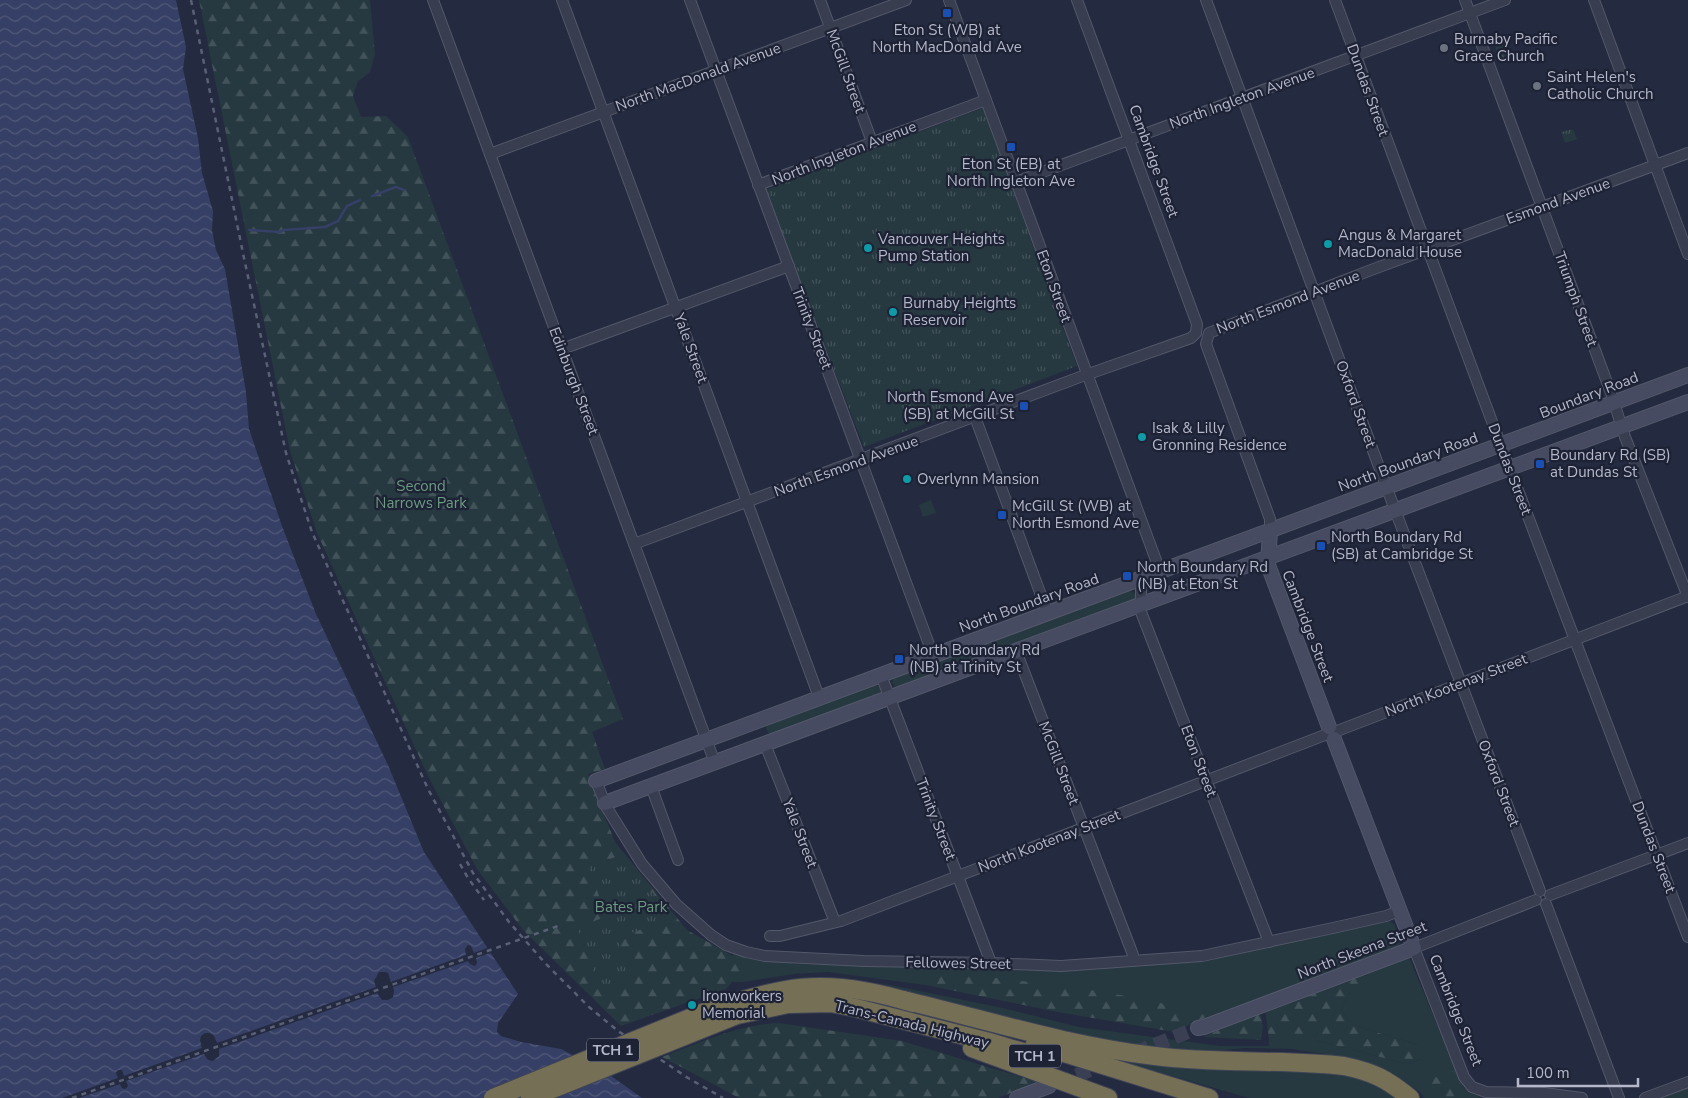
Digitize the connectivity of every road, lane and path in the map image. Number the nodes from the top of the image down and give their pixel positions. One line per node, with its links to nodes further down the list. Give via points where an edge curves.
1 (433, 0): 23 (street, Edinburgh Street)
2 (562, 0): 19 (street, Yale Street)
3 (690, 0): 16 (street, Trinity Street)
4 (820, 0): 14 (street, McGill Street)
5 (906, 0): 14 (street, North MacDonald Avenue)
6 (949, 0): 18 (street, Eton Street)
7 (1077, 0): 20 (street, Cambridge Street)
8 (1206, 0): 17 (street, Oxford Street)
9 (1335, 0): 15 (street, Dundas Street)
10 (1465, 0): 13 (street, Triumph Street)
11 (1505, 0): 13 (street, North Ingleton Avenue)
12 (1594, 0): 24 (street)
13 (1470, 13): 15 (street, North Ingleton Avenue); 27 (street, Triumph Street)
14 (830, 28): 16 (street, North MacDonald Avenue); 21 (street, McGill Street)
15 (1355, 56): 17 (street, North Ingleton Avenue); 28 (street, Dundas Street)
16 (716, 71): 19 (street, North MacDonald Avenue); 26 (street, Trinity Street)
17 (1242, 97): 20 (street, North Ingleton Avenue); 31 (street, Oxford Street)
18 (986, 100): 21 (street, North Ingleton Avenue); 25 (street, Eton Street)
19 (604, 112): 23 (street, North MacDonald Avenue); 32 (street, Yale Street)
20 (1129, 140): 25 (street, North Ingleton Avenue); 33 (street, Cambridge Street)
21 (872, 142): 26 (street, North Ingleton Avenue)
22 (1688, 152): 24 (street, Esmond Avenue)
23 (490, 154): 34 (street, Edinburgh Street)
24 (1655, 165): 27 (street, Esmond Avenue); 29 (street)
25 (1016, 182): 35 (street, Eton Street)
26 (758, 185): 30 (street, Trinity Street)
27 (1542, 207): 28 (street, Esmond Avenue); 38 (street, Triumph Street)
28 (1428, 249): 31 (street, North Esmond Avenue); 41 (street, Dundas Street)
29 (1688, 254)
30 (789, 266): 32 (street); 42 (street, Trinity Street)
31 (1315, 291): 33 (street, North Esmond Avenue); 44 (street, Oxford Street)
32 (676, 308): 34 (street); 45 (street, Yale Street)
33 (1201, 335): 35 (street, North Esmond Avenue); 47 (street, Cambridge Street, via 1270,519)
34 (562, 350): 48 (street, Edinburgh Street)
35 (1087, 375): 39 (street, North Esmond Avenue); 50 (street, Eton Street)
36 (1688, 375): 38 (street, Boundary Road)
37 (1688, 402): 40 (street)
38 (1614, 403): 40 (street, Triumph Street); 41 (street, Boundary Road)
39 (975, 417): 42 (street, North Esmond Avenue); 54 (street)
40 (1621, 426): 43 (street); 52 (street, Triumph Street)
41 (1501, 445): 43 (street, Dundas Street); 44 (street, North Boundary Road)
42 (861, 460): 45 (street, North Esmond Avenue); 57 (street, Trinity Street)
43 (1509, 467): 46 (street); 55 (street, Dundas Street)
44 (1387, 487): 46 (street, Oxford Street); 47 (street, North Boundary Road)
45 (747, 502): 48 (street, North Esmond Avenue); 60 (street, Yale Street)
46 (1395, 510): 49 (street); 59 (street, Oxford Street)
47 (1270, 531): 49 (street, Cambridge Street); 50 (street, North Boundary Road)
48 (634, 544): 63 (street, Edinburgh Street)
49 (1269, 556): 53 (street); 62 (street, Cambridge Street, via 1268,565)
50 (1160, 571): 51 (street, North Boundary Road)
51 (1141, 578): 53 (street, Eton Street); 54 (street, North Boundary Road)
52 (1688, 596): 55 (street, North Kootenay Street)
53 (1142, 604): 56 (street); 67 (street, Eton Street, via 1142,615)
54 (1048, 614): 57 (street, North Boundary Road)
55 (1574, 639): 59 (street, North Kootenay Street); 72 (street, Dundas Street)
56 (1016, 651): 61 (street); 70 (street, McGill Street)
57 (933, 656): 58 (street, North Boundary Road)
58 (880, 675): 60 (street, North Boundary Road); 61 (street, Trinity Street)
59 (1461, 683): 62 (street, North Kootenay Street); 75 (street, Oxford Street)
60 (820, 697): 63 (street, North Boundary Road)
61 (889, 698): 64 (street); 74 (street, Trinity Street)
62 (1331, 733): 67 (street, North Kootenay Street); 76 (street, Cambridge Street)
63 (706, 739): 65 (street, Edinburgh Street); 66 (street, North Boundary Road)
64 (765, 744): 65 (street); 77 (street, Yale Street)
65 (715, 762): 68 (street)
66 (596, 780): 69 (street, Fellowes Street)
67 (1206, 781): 70 (street, North Kootenay Street); 80 (street, Eton Street)
68 (651, 786): 69 (street); 73 (street)
69 (605, 803): 83 (street, Fellowes Street, via 642,864 676,904 711,935 735,949 790,958)
70 (1084, 827): 74 (street, North Kootenay Street); 82 (street, McGill Street)
71 (1688, 843): 72 (street, North Skeena Street)
72 (1657, 855): 75 (street, North Skeena Street); 79 (street, Dundas Street)
73 (678, 860)
74 (959, 876): 77 (street, North Kootenay Street); 83 (street, Trinity Street)
75 (1543, 898): 81 (street, North Skeena Street); 98 (street, Oxford Street)
76 (1399, 911): 80 (street, Fellowes Street); 81 (street, Cambridge Street)
77 (835, 922): 78 (street, North Kootenay Street)
78 (770, 936)
79 (1688, 937)
80 (1269, 942): 82 (street, Fellowes Street, via 1202,956)
81 (1414, 948): 87 (street, North Skeena Street); 97 (street, Cambridge Street, via 1464,1077 1472,1087 1486,1092 1544,1093)
82 (1132, 960): 83 (street, Fellowes Street, via 1061,966)
83 (991, 963)
84 (903, 1000): 85 (highway, Trans-Canada Highway / TCH 1, via 852,988 786,989); 95 (highway, Trans-Canada Highway / TCH 1); 96 (highway, via 1030,1032 1129,1052 1202,1060 1328,1064 1351,1068 1385,1079)
85 (735, 1009): 86 (highway, Trans-Canada Highway / TCH 1, via 831,1003); 90 (highway, TCH 1, bridge, via 706,1012); 91 (highway, TCH 1, bridge)
86 (899, 1019): 93 (highway); 94 (highway, Trans-Canada Highway / TCH 1, via 1004,1046)
87 (1198, 1028)
88 (1688, 1082): 99 (street)
89 (1050, 1086): 92 (street)
90 (493, 1098)
91 (530, 1098)
92 (1017, 1098)
93 (1108, 1098)
94 (1169, 1098)
95 (1209, 1098)
96 (1410, 1098)
97 (1582, 1098)
98 (1619, 1098)
99 (1645, 1098)

